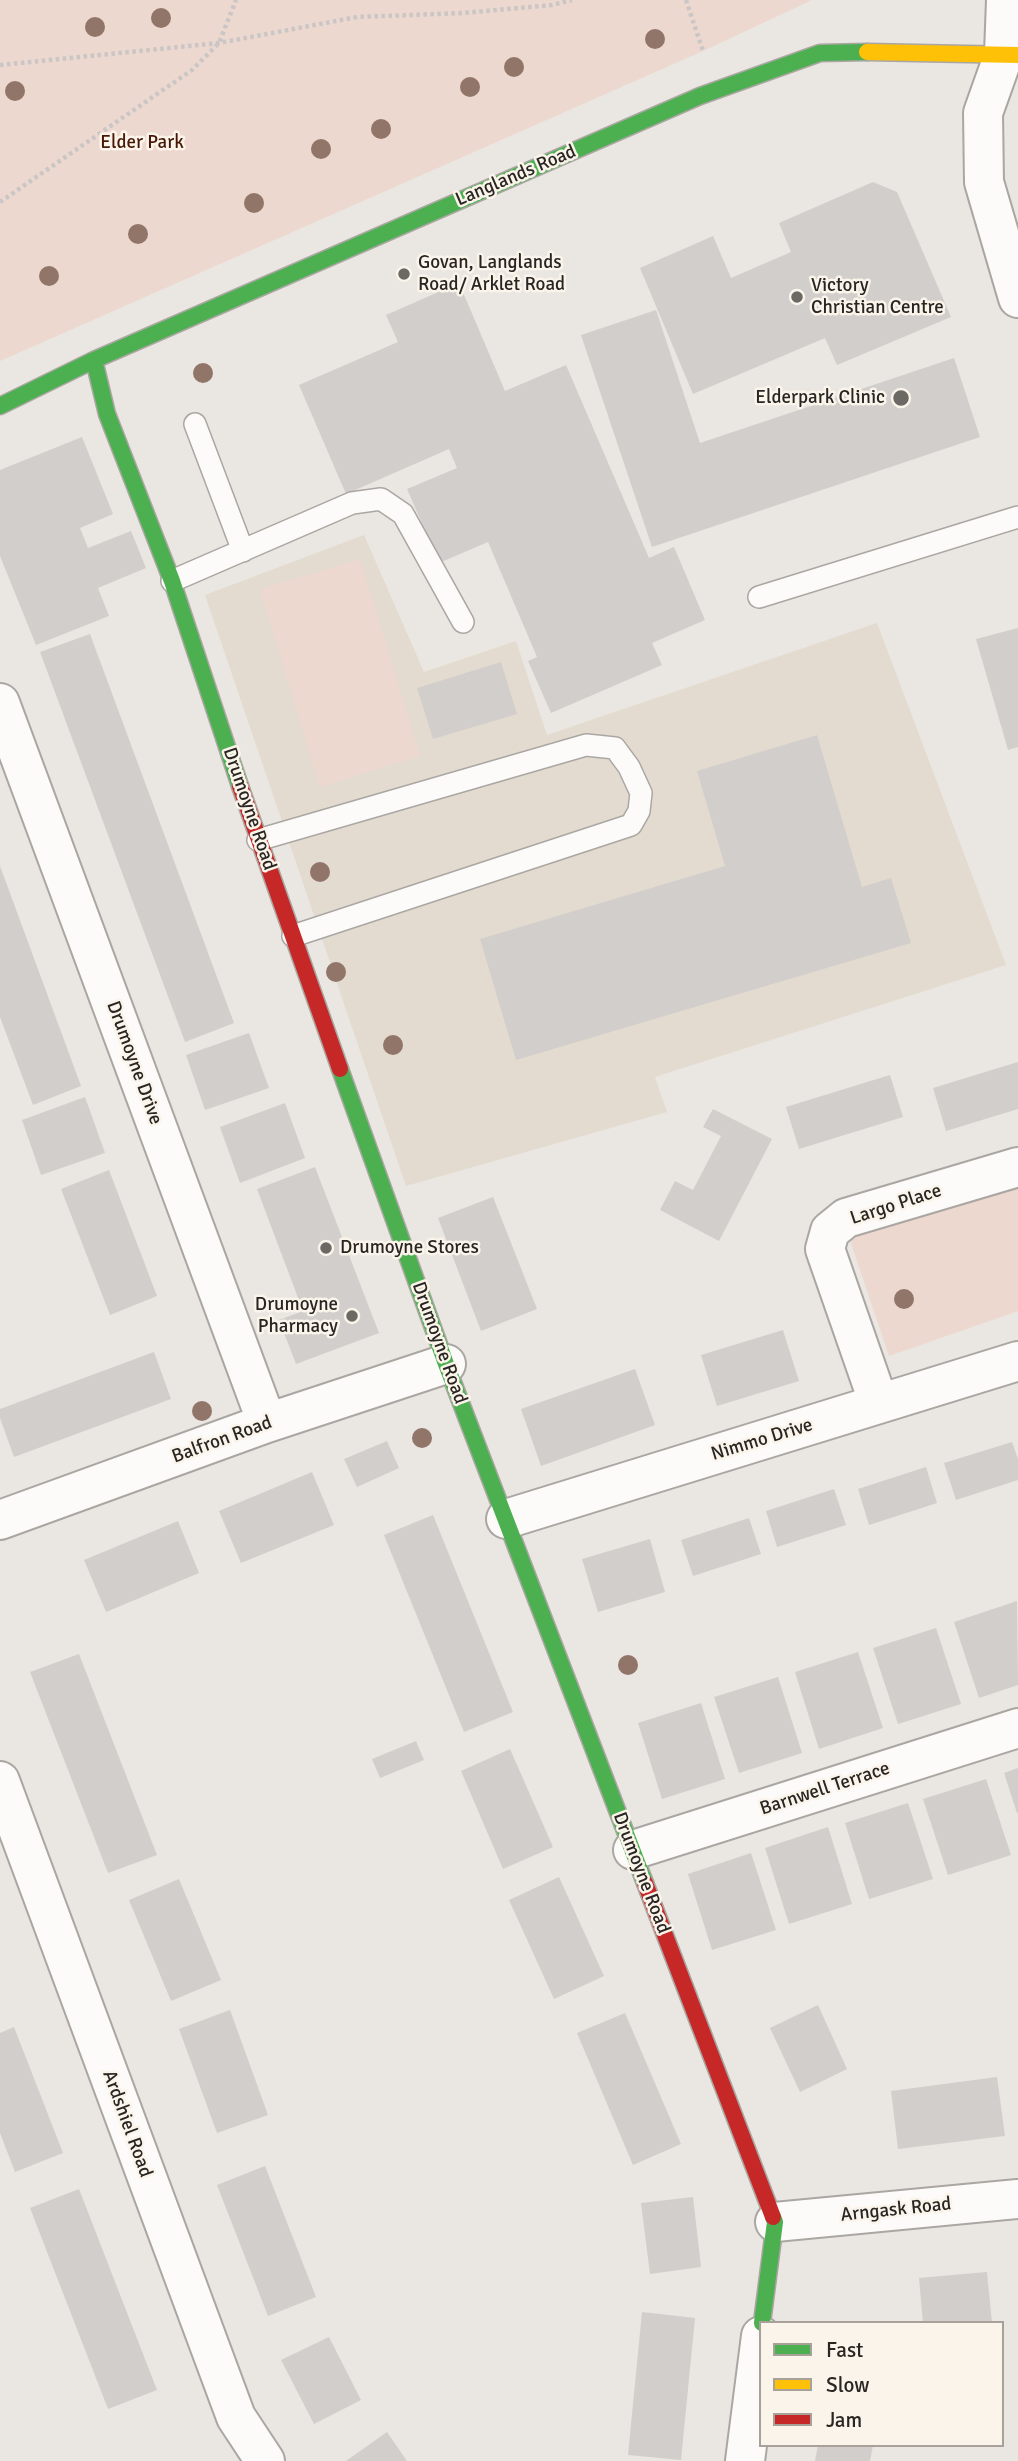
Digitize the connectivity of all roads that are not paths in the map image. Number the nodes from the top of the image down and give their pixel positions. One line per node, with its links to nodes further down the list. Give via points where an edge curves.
1 (1006, 0): 2 (street)
2 (1011, 54): 3 (street, via 983,113 984,182); 4 (street, Langlands Road, via 820,54 700,96)
3 (1018, 298)
4 (94, 359): 5 (street, Langlands Road); 9 (street, Drumoyne Road, via 107,414)
5 (0, 406)
6 (195, 424): 8 (lane)
7 (1018, 517): 10 (lane)
8 (243, 551): 9 (lane); 11 (lane, via 352,503 381,499 403,514)
9 (172, 581): 13 (street, Drumoyne Road)
10 (759, 597)
11 (463, 622)
12 (0, 704): 19 (street, Drumoyne Drive)
13 (258, 840): 14 (street, Drumoyne Road); 14 (lane, via 586,745 615,748 641,793 631,825)
14 (293, 936): 17 (street, Drumoyne Road)
15 (1018, 1167): 18 (street, Largo Place, via 846,1218 830,1231 825,1249)
16 (1018, 1361): 18 (street, Nimmo Drive)
17 (446, 1364): 19 (street, Balfron Road); 20 (street, Drumoyne Road)
18 (879, 1404): 20 (street, Nimmo Drive)
19 (267, 1423): 21 (street, Balfron Road)
20 (506, 1519): 24 (street, Drumoyne Road)
21 (0, 1520)
22 (1018, 1728): 24 (street, Barnwell Terrace)
23 (0, 1781): 29 (street, Ardshiel Road, via 236,2417)
24 (633, 1850): 26 (street, Drumoyne Road)
25 (1018, 2199): 26 (street, Arngask Road)
26 (775, 2222): 27 (street, Drumoyne Road)
27 (762, 2321)
28 (759, 2352): 30 (street)
29 (265, 2461)
30 (745, 2461)

